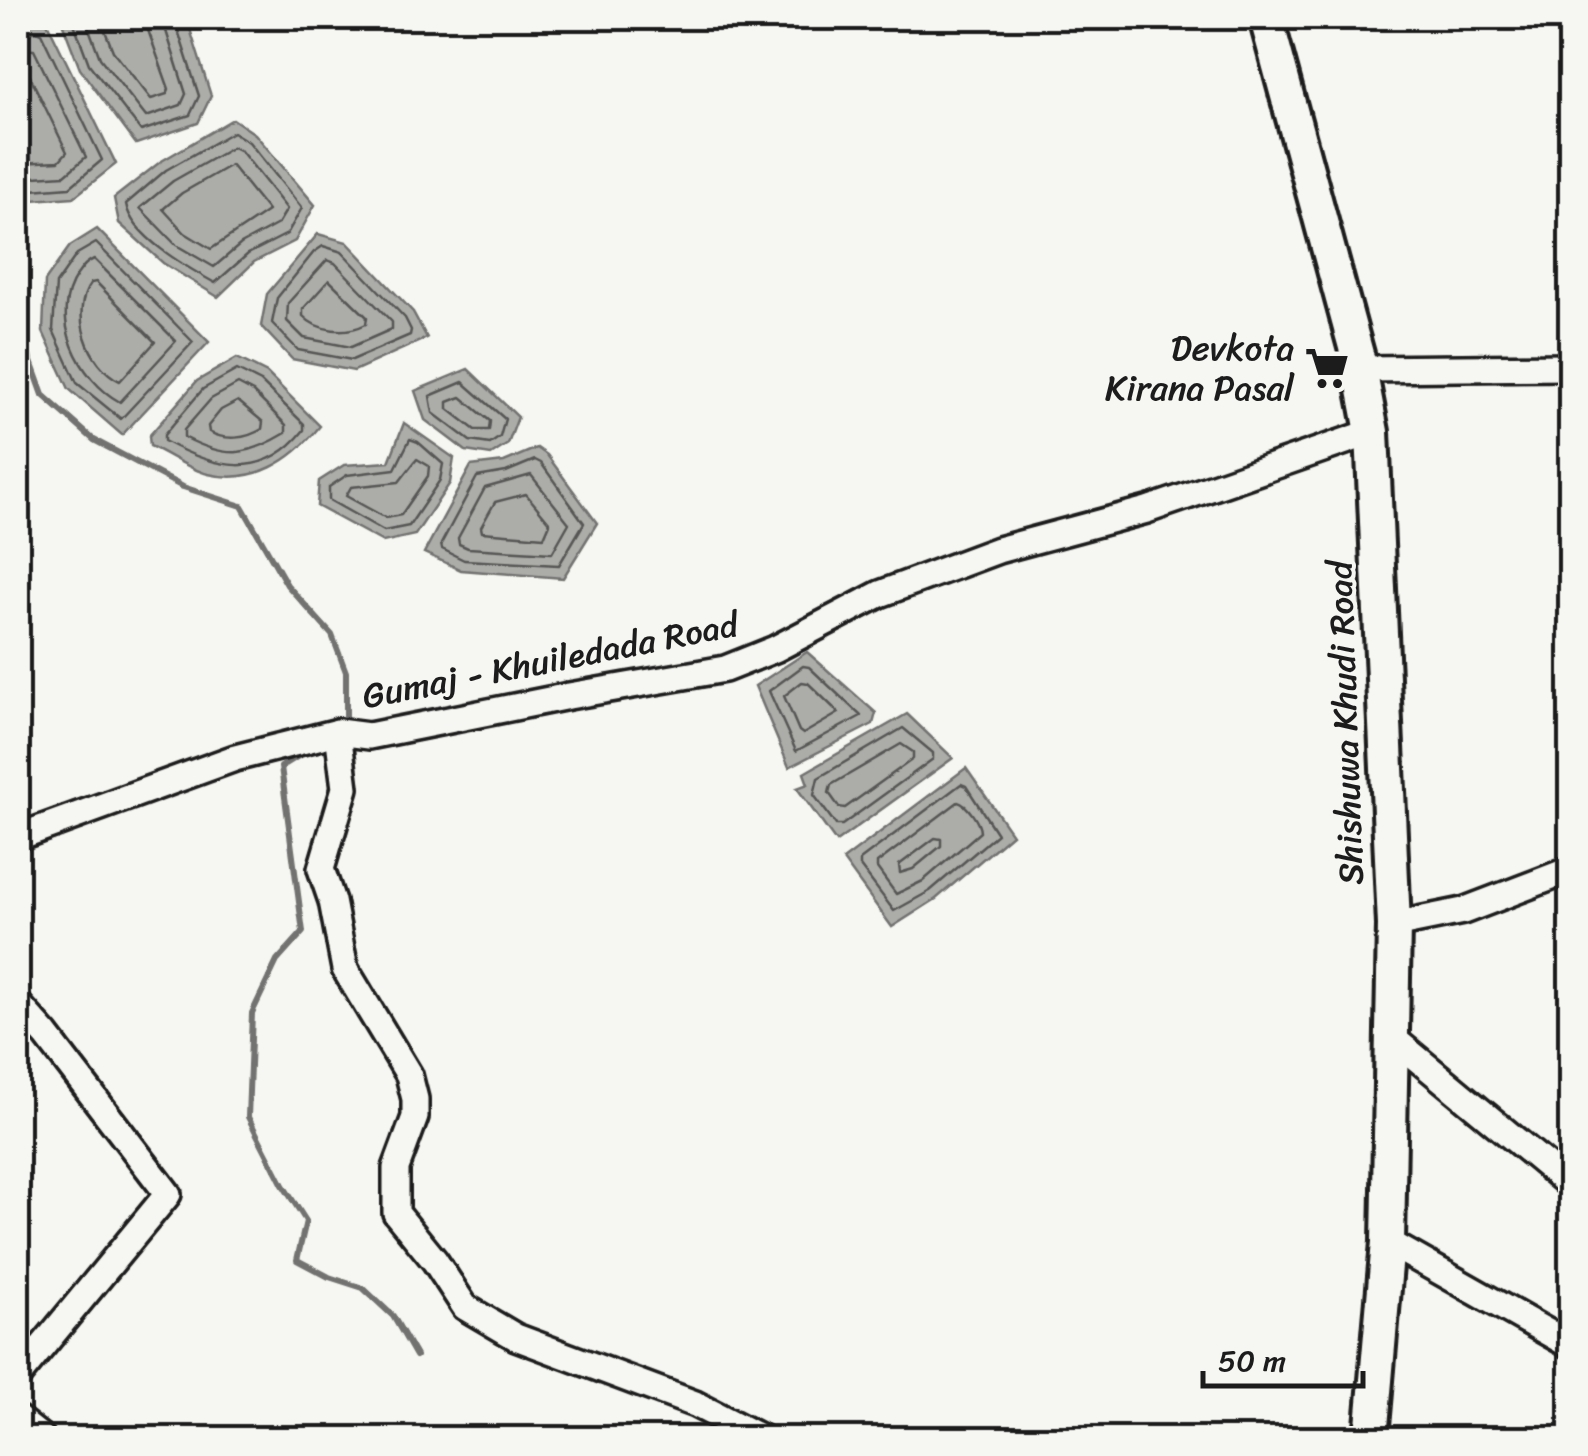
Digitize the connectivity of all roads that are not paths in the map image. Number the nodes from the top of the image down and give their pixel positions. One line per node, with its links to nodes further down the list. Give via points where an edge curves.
1 (1266, 18): 3 (main road, Shishuwa Khudi Road)
2 (1570, 366): 3 (street)
3 (1361, 369): 4 (main road, Shishuwa Khudi Road)
4 (1372, 432): 5 (street, Gumaj - Khuiledada Road, via 1146,510 998,550 880,594 725,670 369,736); 8 (main road, Shishuwa Khudi Road)
5 (338, 732): 6 (street, Gumaj - Khuiledada Road, via 235,758); 17 (street, via 345,788 321,869 345,969 409,1074 415,1099 396,1168 396,1213 466,1307 516,1337 695,1404)
6 (18, 836)
7 (1570, 870): 8 (street, via 1463,911)
8 (1394, 925): 10 (main road, Shishuwa Khudi Road)
9 (18, 1004): 14 (street, via 168,1194)
10 (1390, 1036): 11 (street); 12 (main road, Shishuwa Khudi Road)
11 (1570, 1185)
12 (1388, 1242): 13 (street); 18 (main road, Shishuwa Khudi Road)
13 (1570, 1345)
14 (18, 1376)
15 (18, 1420): 16 (street)
16 (42, 1438)
17 (761, 1438)
18 (1371, 1438)

